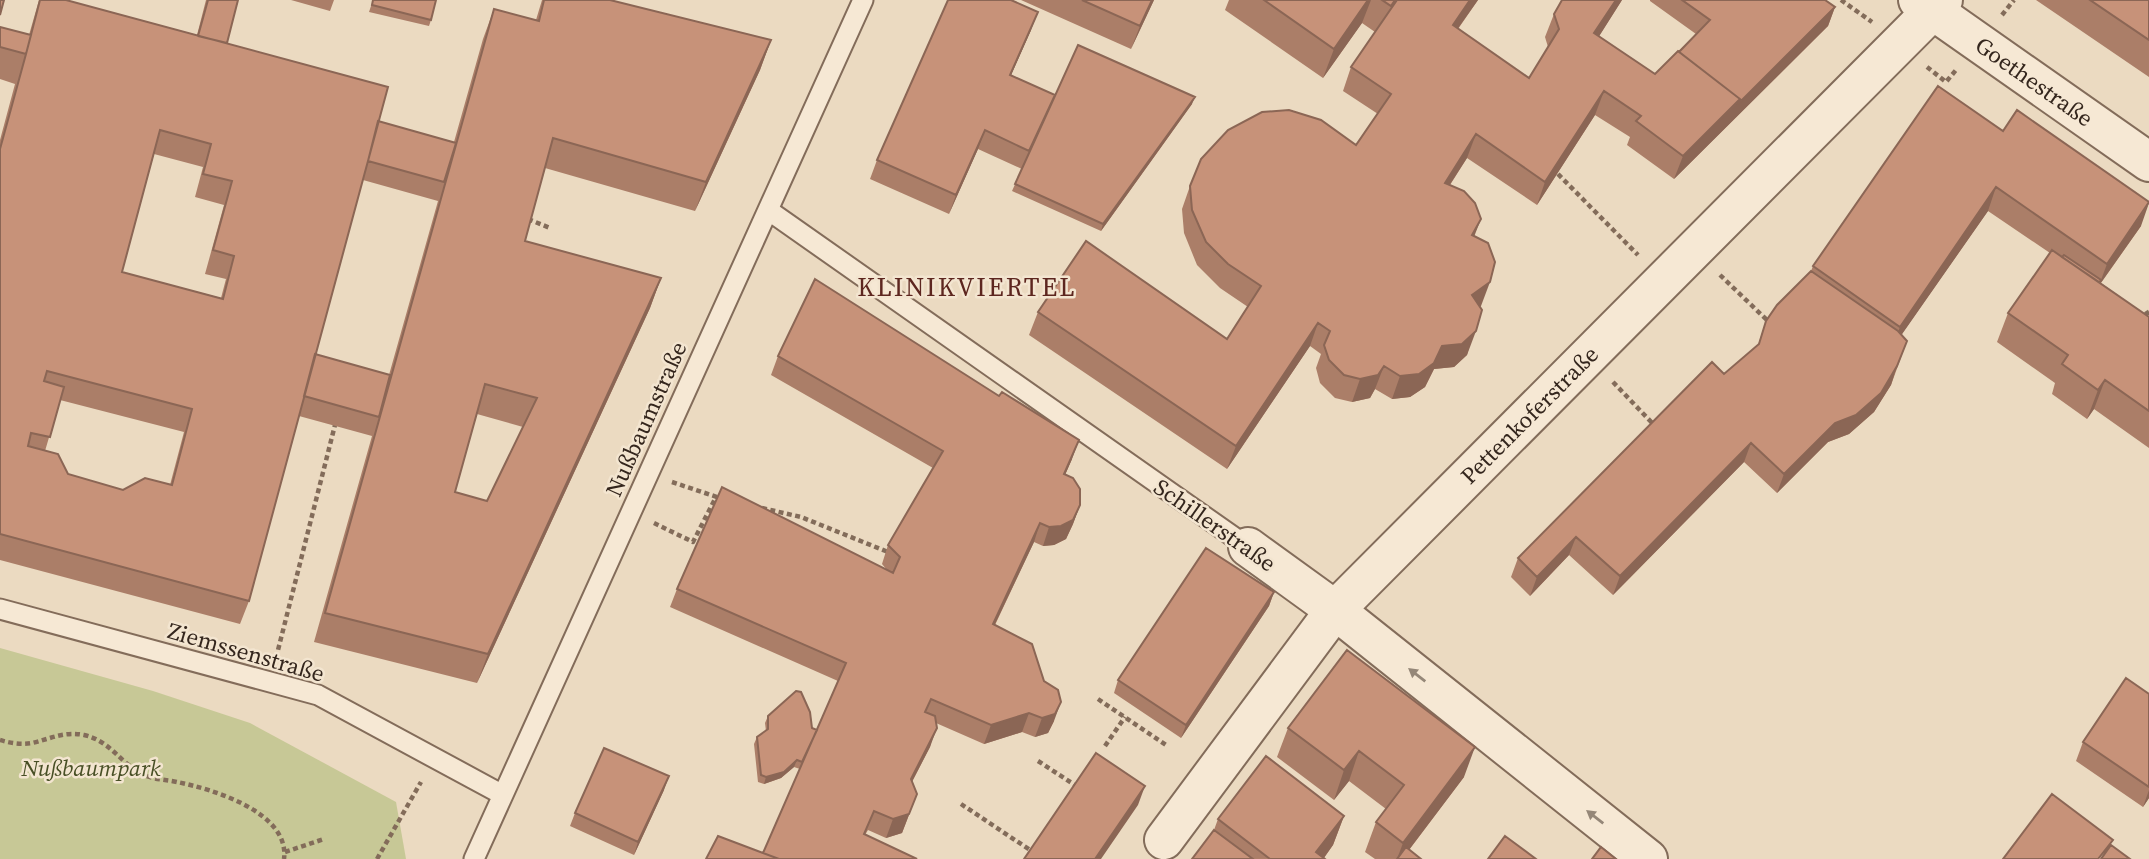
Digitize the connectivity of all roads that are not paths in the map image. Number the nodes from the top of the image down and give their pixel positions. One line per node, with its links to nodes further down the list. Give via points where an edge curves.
1 (863, 0): 4 (lane, Nußbaumstraße)
2 (1931, 3): 3 (street, Goethestraße); 7 (street, Pettenkoferstraße, via 1694,250)
3 (2149, 162)
4 (768, 210): 5 (lane, Schillerstraße); 8 (lane, Nußbaumstraße)
5 (1248, 547): 7 (street, Schillerstraße)
6 (0, 609): 8 (lane, Ziemssenstraße, via 318,695)
7 (1335, 610): 9 (street, Pettenkoferstraße); 11 (street, Schillerstraße, one-way to 7)
8 (503, 795): 10 (lane, Nußbaumstraße)
9 (1158, 850)
10 (474, 859)
11 (1648, 859)

